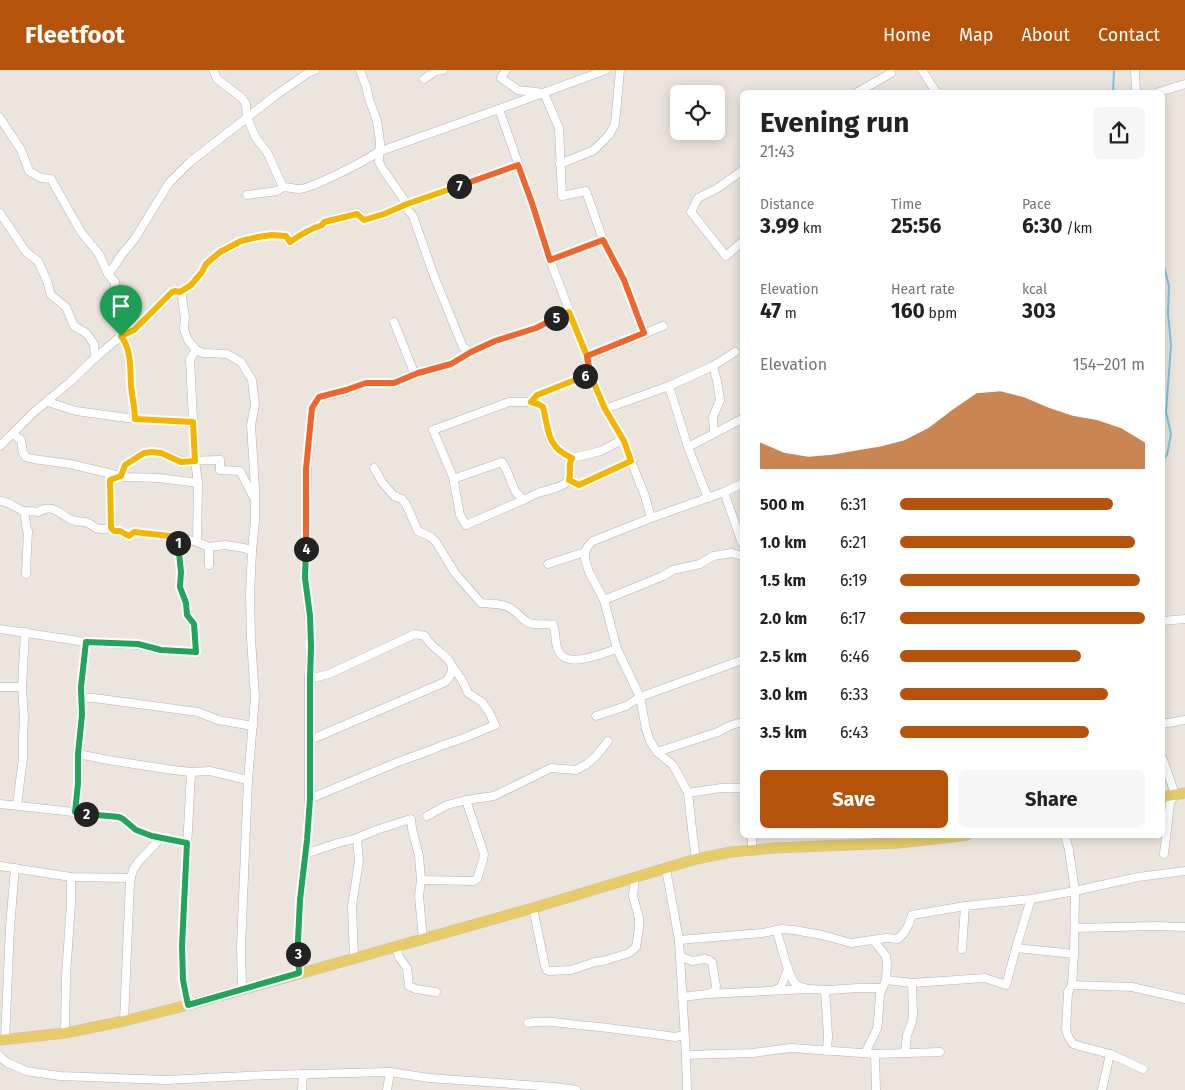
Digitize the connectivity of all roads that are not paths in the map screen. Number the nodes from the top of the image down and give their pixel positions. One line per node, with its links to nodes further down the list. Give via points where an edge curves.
1 (213, 70): 20 (street, via 217,79 242,98)
2 (315, 70): 20 (street)
3 (360, 70): 21 (street, via 377,122)
4 (443, 70): 11 (street)
5 (506, 70): 17 (street, via 501,78 518,90)
6 (606, 70): 17 (street)
7 (620, 70): 22 (street, via 615,124 609,135 594,150)
8 (922, 70): 14 (street)
9 (1135, 70): 15 (street)
10 (891, 73): 13 (street)
11 (424, 79)
12 (1185, 84): 16 (street)
13 (861, 90)
14 (935, 90)
15 (1136, 90)
16 (1165, 90)
17 (544, 93): 18 (street); 22 (street, via 558,128)
18 (499, 109): 21 (street); 23 (street)
19 (0, 118): 32 (street, via 21,150 29,171 51,179 81,232 99,254)
20 (247, 118): 25 (street); 32 (street, via 190,162 169,183 134,240)
21 (378, 152): 25 (street, via 311,185 300,189); 27 (street, via 382,168)
22 (560, 164): 29 (street, via 562,196 586,191)
23 (518, 165): 27 (street); 31 (street)
24 (740, 172): 30 (street, via 698,198 691,212 726,256)
25 (283, 187): 26 (street, via 277,191)
26 (247, 195)
27 (407, 204): 33 (street, via 364,220 357,214 324,222 290,242 286,236 272,235 241,241 220,252 206,264 191,285); 40 (street, via 463,347)
28 (0, 213): 43 (street, via 26,252 38,261 51,295 66,307 74,326 86,333 94,344)
29 (603, 240): 31 (street); 37 (street, via 624,280)
30 (740, 244)
31 (550, 260): 34 (street)
32 (108, 274): 38 (street, via 115,282 114,306 124,325)
33 (180, 292): 38 (street, via 172,292 134,330); 39 (street, via 185,335)
34 (569, 312): 40 (street); 42 (street)
35 (394, 322): 46 (street)
36 (663, 326): 37 (street)
37 (644, 333): 42 (street)
38 (121, 336): 43 (street); 51 (street, via 127,344)
39 (196, 350): 53 (street, via 190,359); 69 (street, via 227,354 241,362 252,380 255,405 251,425)
40 (471, 352): 46 (street, via 451,364)
41 (735, 352): 44 (street)
42 (587, 356): 45 (street)
43 (95, 358): 48 (street)
44 (714, 366): 47 (street); 54 (street, via 720,400 713,417)
45 (590, 374): 49 (street, via 537,395); 50 (street)
46 (415, 375): 95 (street, via 394,383 366,383 319,397 312,408 306,469 305,578 310,616)
47 (669, 386): 50 (street); 58 (street)
48 (50, 399): 51 (street, via 51,403 76,410); 55 (street)
49 (531, 402): 59 (street, via 543,407 553,445); 64 (street, via 509,402 433,430)
50 (605, 409): 56 (street)
51 (135, 419): 53 (street)
52 (740, 420): 54 (street)
53 (193, 422): 60 (street)
54 (714, 433): 58 (street)
55 (13, 434): 57 (street); 63 (street, via 21,440 26,457)
56 (624, 441): 59 (street); 61 (street)
57 (0, 446)
58 (688, 447): 70 (street)
59 (572, 458): 65 (street)
60 (195, 461): 63 (street, via 181,462 161,453 144,453 125,465); 66 (street); 69 (street, via 220,460 220,470 240,471)
61 (631, 461): 65 (street, via 579,485); 74 (street)
62 (374, 468): 92 (street, via 394,496 406,504 418,532 436,542 455,574 481,603 506,606 531,624 553,625 559,654 570,660 596,656)
63 (121, 476): 66 (street); 75 (street, via 110,480)
64 (453, 477): 71 (street, via 502,462 515,491); 71 (street, via 460,515 466,525)
65 (569, 480): 71 (street)
66 (198, 483): 78 (street)
67 (740, 485): 68 (street)
68 (724, 492): 70 (street); 77 (street)
69 (254, 498): 80 (street)
70 (708, 498): 74 (street)
71 (523, 500)
72 (0, 501): 73 (street)
73 (24, 511): 75 (street, via 50,509 70,520 105,530); 85 (street, via 28,530)
74 (651, 518): 81 (street, via 592,541)
75 (111, 528): 76 (street, via 129,536 134,532)
76 (178, 537): 78 (street); 91 (street, via 180,587 187,615 194,624 196,652 161,650 138,644)
77 (740, 537)
78 (197, 542): 79 (street)
79 (208, 547): 80 (street, via 225,545); 83 (street)
80 (252, 552): 104 (street)
81 (585, 552): 84 (street); 86 (street, via 590,572)
82 (740, 555): 86 (street, via 732,553 713,556 700,564 673,570)
83 (209, 564)
84 (548, 564)
85 (26, 574)
86 (604, 600): 92 (street)
87 (1185, 619): 88 (street)
88 (1165, 621)
89 (0, 629): 90 (street)
90 (25, 632): 91 (street); 97 (street)
91 (86, 642): 98 (street)
92 (617, 648): 99 (street)
93 (740, 661): 99 (street)
94 (452, 666): 95 (street, via 450,660 428,643 425,636 416,634 329,674); 105 (street, via 452,673 445,682); 116 (street, via 468,693 486,707 495,725)
95 (310, 679): 105 (street)
96 (0, 687): 97 (street)
97 (22, 688): 119 (street, via 23,758)
98 (82, 698): 104 (street, via 198,712 218,720); 108 (street)
99 (640, 698): 100 (street); 107 (street, via 650,741)
100 (596, 716)
101 (1185, 720): 103 (street)
102 (740, 723): 107 (street)
103 (1165, 723)
104 (253, 726): 111 (street)
105 (310, 740): 116 (street)
106 (608, 741): 117 (street, via 587,764 576,770 550,768 494,796)
107 (657, 752): 113 (street, via 673,765)
108 (78, 754): 110 (street); 120 (street)
109 (1165, 763): 114 (street)
110 (191, 772): 111 (street, via 210,772); 128 (street)
111 (248, 780): 164 (street)
112 (740, 788): 113 (street)
113 (688, 793): 132 (street)
114 (1180, 794): 115 (main road); 131 (street, via 1170,803)
115 (1165, 796)
116 (310, 799): 130 (street)
117 (466, 800): 121 (street, via 447,805); 140 (street, via 484,854 478,880)
118 (0, 804): 119 (street)
119 (18, 805): 120 (street)
120 (75, 812): 122 (street, via 119,817 136,830)
121 (427, 816)
122 (162, 837): 128 (street); 138 (street, via 133,870)
123 (358, 838): 130 (street); 140 (street, via 411,819); 156 (street, via 359,861 352,906)
124 (752, 838): 129 (street)
125 (944, 838): 127 (main road)
126 (1066, 838): 141 (street)
127 (898, 839): 129 (main road)
128 (187, 843): 171 (street, via 182,946)
129 (752, 850): 132 (main road)
130 (306, 853): 158 (street, via 298,916)
131 (1164, 854)
132 (696, 859): 135 (main road)
133 (0, 866): 134 (street)
134 (15, 868): 137 (street); 176 (street)
135 (666, 869): 139 (main road); 149 (street)
136 (1185, 870): 141 (street)
137 (71, 877): 138 (street); 174 (street)
138 (131, 878): 172 (street)
139 (635, 878): 144 (main road); 144 (street, via 633,896 639,918 636,947 603,961 571,970 546,970)
140 (421, 880): 148 (street)
141 (1075, 891): 142 (street); 146 (street)
142 (1031, 899): 143 (street); 152 (street)
143 (965, 906): 150 (street, via 912,915 898,939); 153 (street)
144 (533, 908): 148 (main road)
145 (1185, 927): 146 (street)
146 (1075, 928): 154 (street)
147 (776, 930): 149 (street); 150 (street, via 813,933 851,943); 157 (street)
148 (423, 939): 151 (main road)
149 (679, 940): 155 (street)
150 (873, 940): 159 (street, via 886,956)
151 (396, 947): 156 (main road); 167 (street, via 407,968 409,986)
152 (1016, 948): 154 (street); 160 (street, via 1006,984 985,978)
153 (962, 949)
154 (1074, 954): 161 (street)
155 (680, 956): 168 (street, via 692,961 704,959 712,962 716,988); 169 (street)
156 (354, 959): 158 (main road)
157 (788, 969): 163 (street, via 797,985); 165 (street, via 781,987)
158 (299, 973): 164 (main road)
159 (886, 980): 160 (street); 162 (street)
160 (912, 984): 180 (street, via 913,1016)
161 (1072, 985): 170 (street, via 1132,987); 182 (street, via 1068,992 1068,1036 1073,1044)
162 (882, 988): 166 (street); 179 (street, via 877,1029)
163 (809, 989): 165 (street); 166 (street)
164 (242, 990): 171 (main road)
165 (775, 990): 168 (street)
166 (825, 990): 177 (street)
167 (436, 992)
168 (707, 994): 169 (street)
169 (682, 996): 175 (street)
170 (1185, 999)
171 (188, 1005): 172 (main road)
172 (124, 1021): 174 (main road)
173 (528, 1023): 175 (street, via 544,1021 675,1037)
174 (65, 1033): 176 (main road)
175 (684, 1034): 183 (street)
176 (3, 1040)
177 (827, 1051): 179 (street); 183 (street, via 791,1048)
178 (940, 1052): 180 (street)
179 (865, 1053): 181 (street)
180 (905, 1053): 181 (street)
181 (875, 1054): 194 (street)
182 (1110, 1054): 185 (street); 195 (street)
183 (686, 1055): 193 (street)
184 (0, 1056): 188 (street, via 26,1071 60,1076)
185 (1143, 1069)
186 (390, 1072): 187 (street); 191 (street); 192 (street)
187 (303, 1074): 188 (street); 190 (street)
188 (166, 1080): 189 (street)
189 (165, 1089)
190 (302, 1090)
191 (386, 1090)
192 (576, 1090)
193 (686, 1090)
194 (876, 1090)
195 (1102, 1090)

